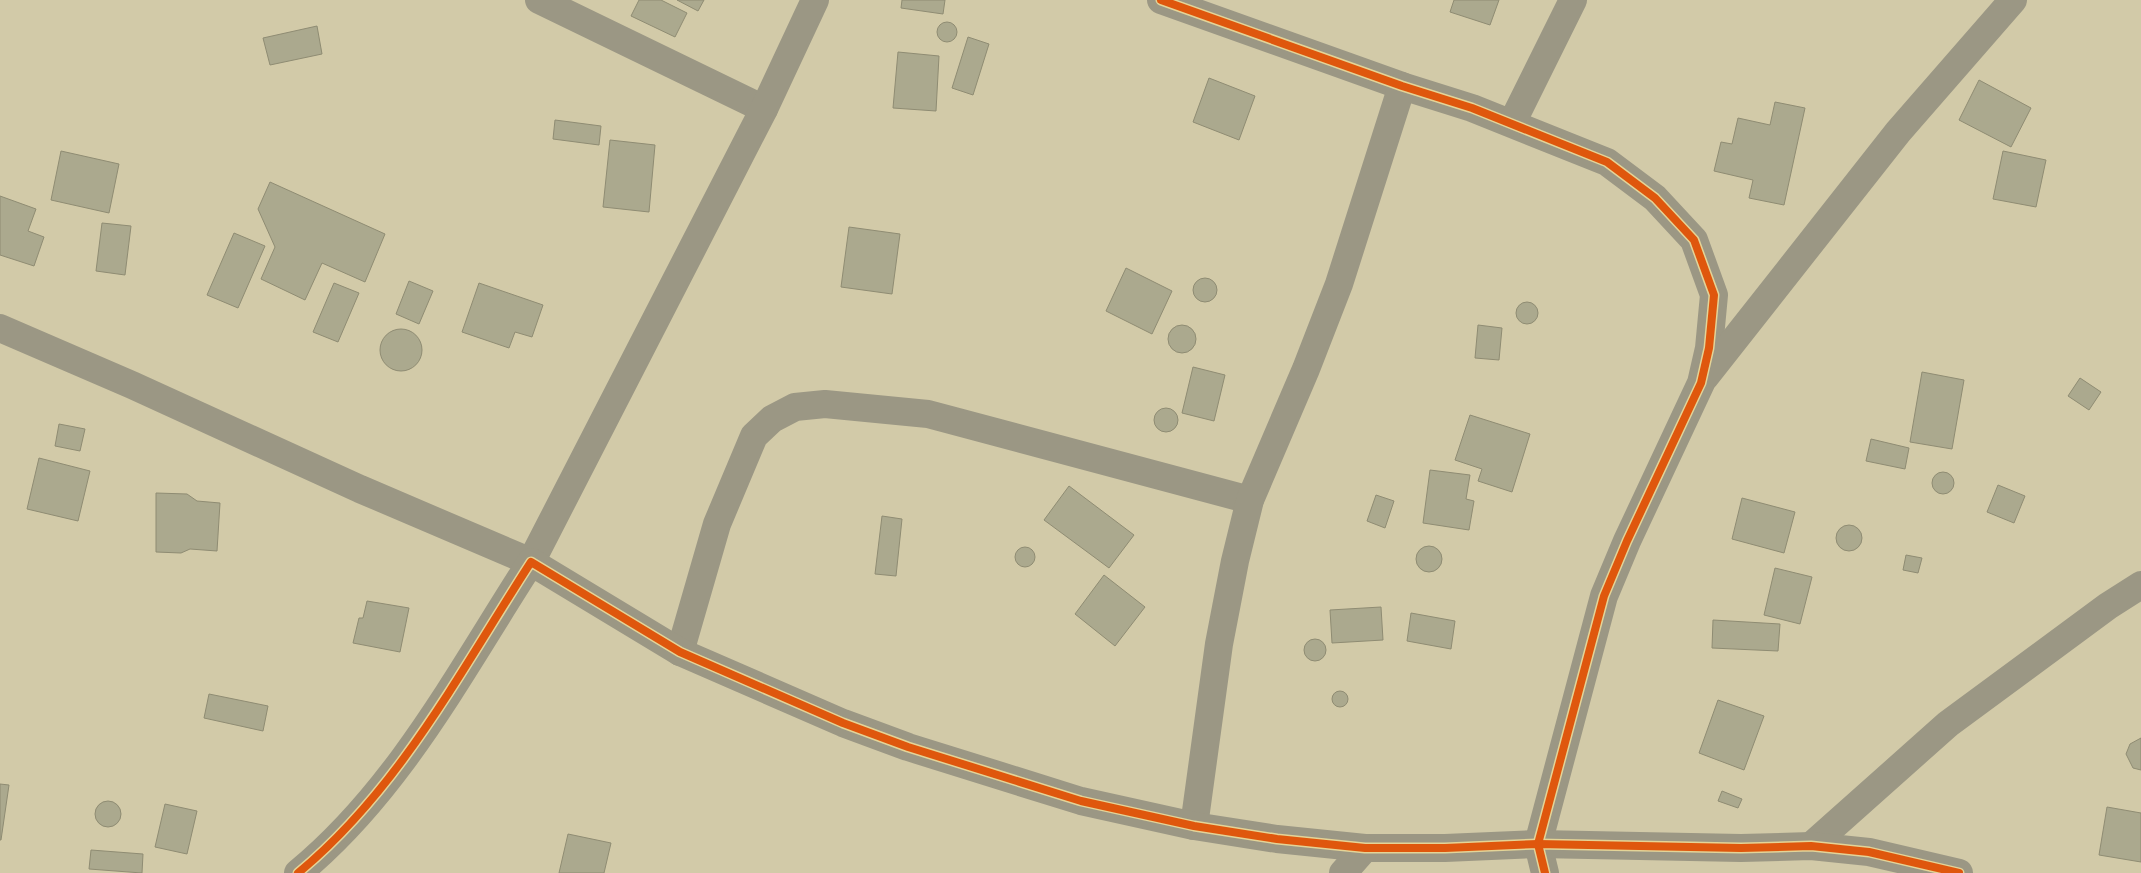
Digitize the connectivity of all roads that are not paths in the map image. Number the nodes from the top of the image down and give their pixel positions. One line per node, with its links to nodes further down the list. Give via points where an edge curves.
1 (816, 0): 7 (street)
2 (1161, 0): 6 (street)
3 (1573, 0): 8 (street)
4 (2013, 0): 10 (street, via 1898,132)
5 (543, 1): 7 (street)
6 (1402, 86): 8 (street); 11 (street, via 1339,284)
7 (764, 109): 12 (street)
8 (1512, 123): 10 (street, via 1607,162 1656,198 1694,240 1714,295 1709,348)
9 (0, 328): 12 (street, via 360,490)
10 (1701, 382): 16 (street, via 1604,596)
11 (1250, 500): 14 (street, via 928,414 825,404 795,407 772,419 754,436 717,524); 15 (street, via 1218,644)
12 (531, 562): 14 (street); 19 (street, via 400,766 329,848)
13 (2141, 585): 17 (street, via 1948,724)
14 (680, 652): 15 (street, via 843,723 908,747 1081,801)
15 (1194, 826): 18 (street)
16 (1538, 844): 17 (street, via 1741,848); 18 (street); 21 (street)
17 (1811, 846): 22 (street, via 1869,852)
18 (1365, 848): 20 (street)
19 (298, 873)
20 (1343, 873)
21 (1545, 873)
22 (1959, 873)

